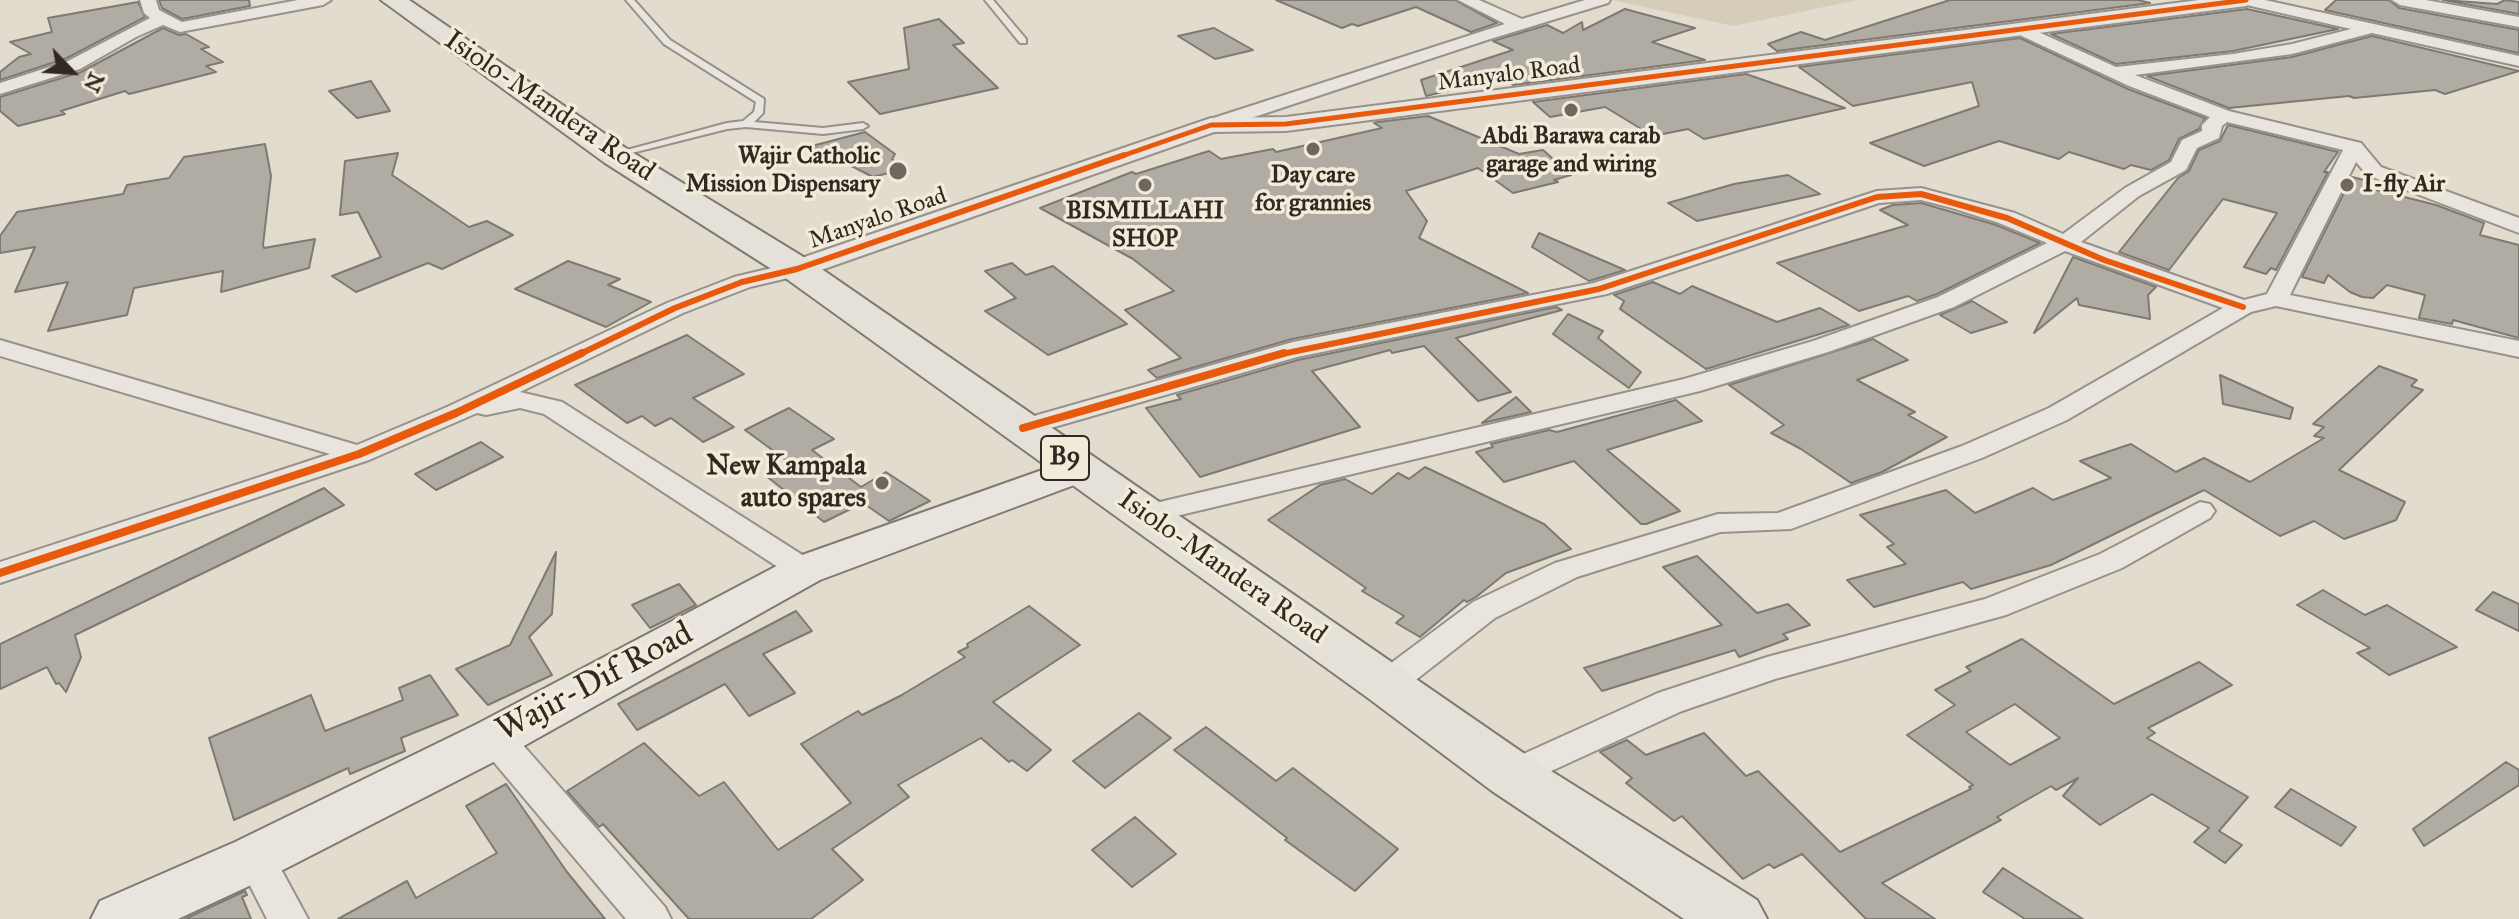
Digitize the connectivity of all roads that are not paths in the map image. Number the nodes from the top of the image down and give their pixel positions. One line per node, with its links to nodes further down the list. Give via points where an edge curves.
1 (148, 0): 10 (street, via 152,13)
2 (323, 0): 10 (street, via 180,27)
3 (393, 0): 24 (highway, Isiolo-Mandera Road / B9)
4 (630, 0): 20 (lane, via 667,42 761,101 758,113)
5 (989, 0): 15 (lane)
6 (1466, 0): 12 (street)
7 (1602, 0): 12 (street)
8 (2245, 0): 13 (street, Manyalo Road); 14 (street)
9 (2400, 0): 11 (street)
10 (163, 19): 18 (street, via 74,65)
11 (2519, 22)
12 (1520, 24): 21 (street)
13 (2017, 28): 17 (street); 21 (street, Manyalo Road, via 1286,124)
14 (2371, 28): 16 (street); 17 (street, via 2263,54)
15 (1023, 41)
16 (2519, 61)
17 (2113, 72): 19 (street)
18 (0, 89)
19 (2223, 115): 23 (street); 26 (street, via 2212,125 2212,134 2189,144 2179,166 2132,192)
20 (746, 124): 22 (lane, via 823,131); 24 (lane)
21 (1211, 125): 27 (street, Manyalo Road)
22 (863, 126)
23 (2354, 147): 25 (street, via 2374,171); 28 (street)
24 (616, 156): 27 (highway, Isiolo-Mandera Road / B9)
25 (2519, 226)
26 (2065, 243): 29 (street); 33 (street, via 1959,203 1921,194 1877,197 1599,289 1293,350); 37 (street, via 1946,302 1706,381)
27 (797, 269): 32 (street, via 742,282 675,308); 33 (highway, Isiolo-Mandera Road / B9)
28 (2276, 299): 29 (street); 31 (street)
29 (2243, 307): 40 (street, via 2058,414 1972,452 1781,522 1718,523 1566,570 1484,610)
30 (0, 348): 34 (street)
31 (2519, 349)
32 (456, 413): 34 (street); 38 (street, via 520,400 553,408)
33 (1023, 428): 35 (highway, Isiolo-Mandera Road / B9)
34 (359, 454): 39 (street)
35 (1079, 469): 37 (highway, Isiolo-Mandera Road / B9); 38 (main road, Wajir-Dif Road)
36 (2200, 511): 42 (street, via 2111,561 1995,607 1767,669 1670,702)
37 (1147, 514): 40 (highway, Isiolo-Mandera Road / B9)
38 (804, 570): 41 (main road, Wajir-Dif Road)
39 (0, 573)
40 (1387, 684): 42 (highway, Isiolo-Mandera Road / B9)
41 (495, 738): 43 (main road, Wajir-Dif Road); 46 (street)
42 (1512, 775): 47 (highway, Isiolo-Mandera Road / B9)
43 (255, 858): 44 (main road, Wajir-Dif Road); 45 (street)
44 (120, 919)
45 (288, 919)
46 (651, 919)
47 (1735, 919)

